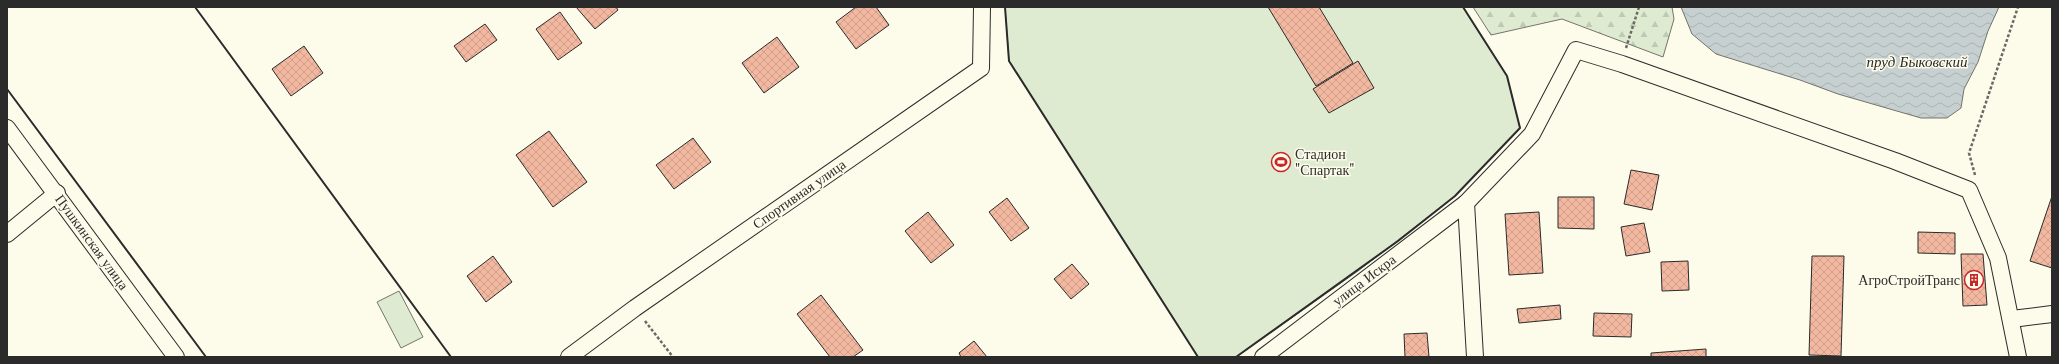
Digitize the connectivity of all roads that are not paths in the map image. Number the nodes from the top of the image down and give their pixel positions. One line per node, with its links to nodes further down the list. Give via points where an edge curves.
1 (982, 7): 9 (street, Спортивная улица, via 981,68 635,308)
2 (7, 128): 3 (street, Пушкинская улица)
3 (57, 194): 5 (street); 8 (street, Пушкинская улица)
4 (1466, 203): 7 (street, улица Искра, via 1532,134 1576,50 1895,161 1969,190 1998,258); 10 (street, улица Искра); 11 (street)
5 (7, 234)
6 (2052, 314): 7 (street)
7 (2012, 319): 12 (street)
8 (176, 357)
9 (569, 357)
10 (1263, 357)
11 (1475, 357)
12 (2018, 357)

